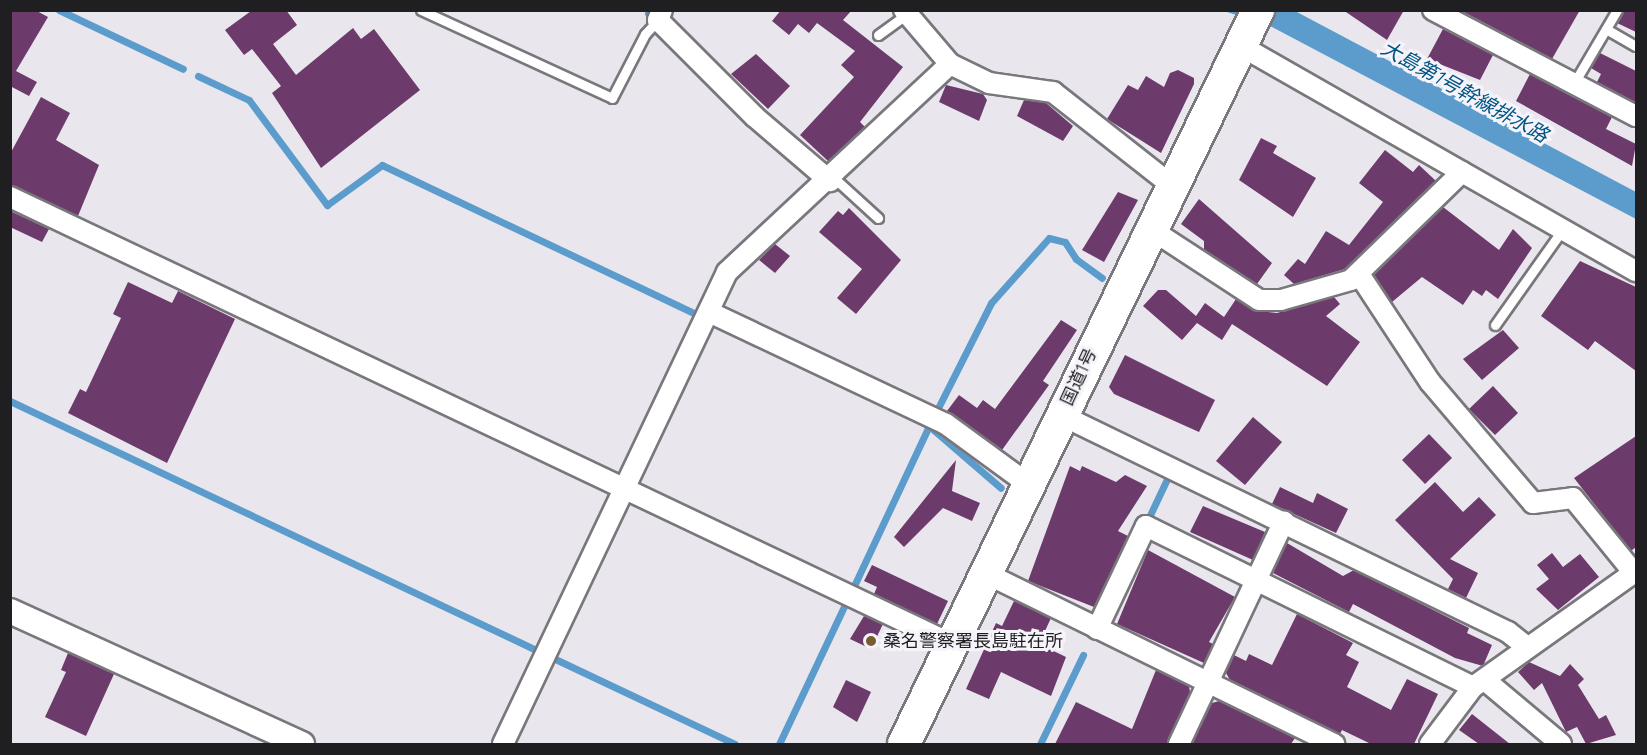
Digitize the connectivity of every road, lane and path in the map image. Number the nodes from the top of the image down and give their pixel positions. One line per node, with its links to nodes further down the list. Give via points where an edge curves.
1 (421, 10): 5 (lane, via 612,98 645,34)
2 (1617, 10): 6 (lane)
3 (905, 12): 8 (lane); 10 (street)
4 (1441, 12): 11 (street)
5 (660, 15): 14 (street, via 755,117)
6 (1606, 29): 9 (lane); 11 (lane)
7 (1248, 31): 13 (street); 15 (highway, 国道1号)
8 (878, 35)
9 (1636, 46)
10 (950, 64): 14 (street); 15 (street, via 990,83 1053,92)
11 (1574, 83): 12 (street)
12 (1636, 116)
13 (1462, 172): 19 (street); 21 (street)
14 (831, 179): 17 (lane); 22 (street, via 727,272)
15 (1171, 185): 18 (highway, 国道1号)
16 (10, 197): 26 (street)
17 (878, 218)
18 (1149, 228): 21 (street, via 1259,300 1281,300); 24 (highway, 国道1号)
19 (1563, 230): 20 (street); 23 (lane)
20 (1636, 270)
21 (1359, 273): 28 (street, via 1430,382 1533,503 1573,498)
22 (709, 312): 25 (street, via 946,424); 26 (street)
23 (1495, 325)
24 (1061, 416): 25 (highway, 国道1号); 27 (street)
25 (1028, 484): 29 (highway, 国道1号)
26 (626, 486): 33 (street); 38 (street)
27 (1284, 521): 30 (street); 34 (street, via 1508,632)
28 (1635, 572): 34 (street)
29 (985, 573): 32 (street); 33 (highway, 国道1号)
30 (1257, 579): 32 (street, via 1146,526); 35 (street); 36 (street)
31 (10, 611): 37 (street)
32 (1097, 629): 35 (street)
33 (952, 644): 39 (highway, 国道1号)
34 (1527, 647): 36 (street)
35 (1208, 683): 40 (street); 41 (street)
36 (1480, 684): 42 (street); 43 (street)
37 (302, 744)
38 (503, 744)
39 (904, 744)
40 (1179, 744)
41 (1334, 744)
42 (1430, 744)
43 (1561, 744)

